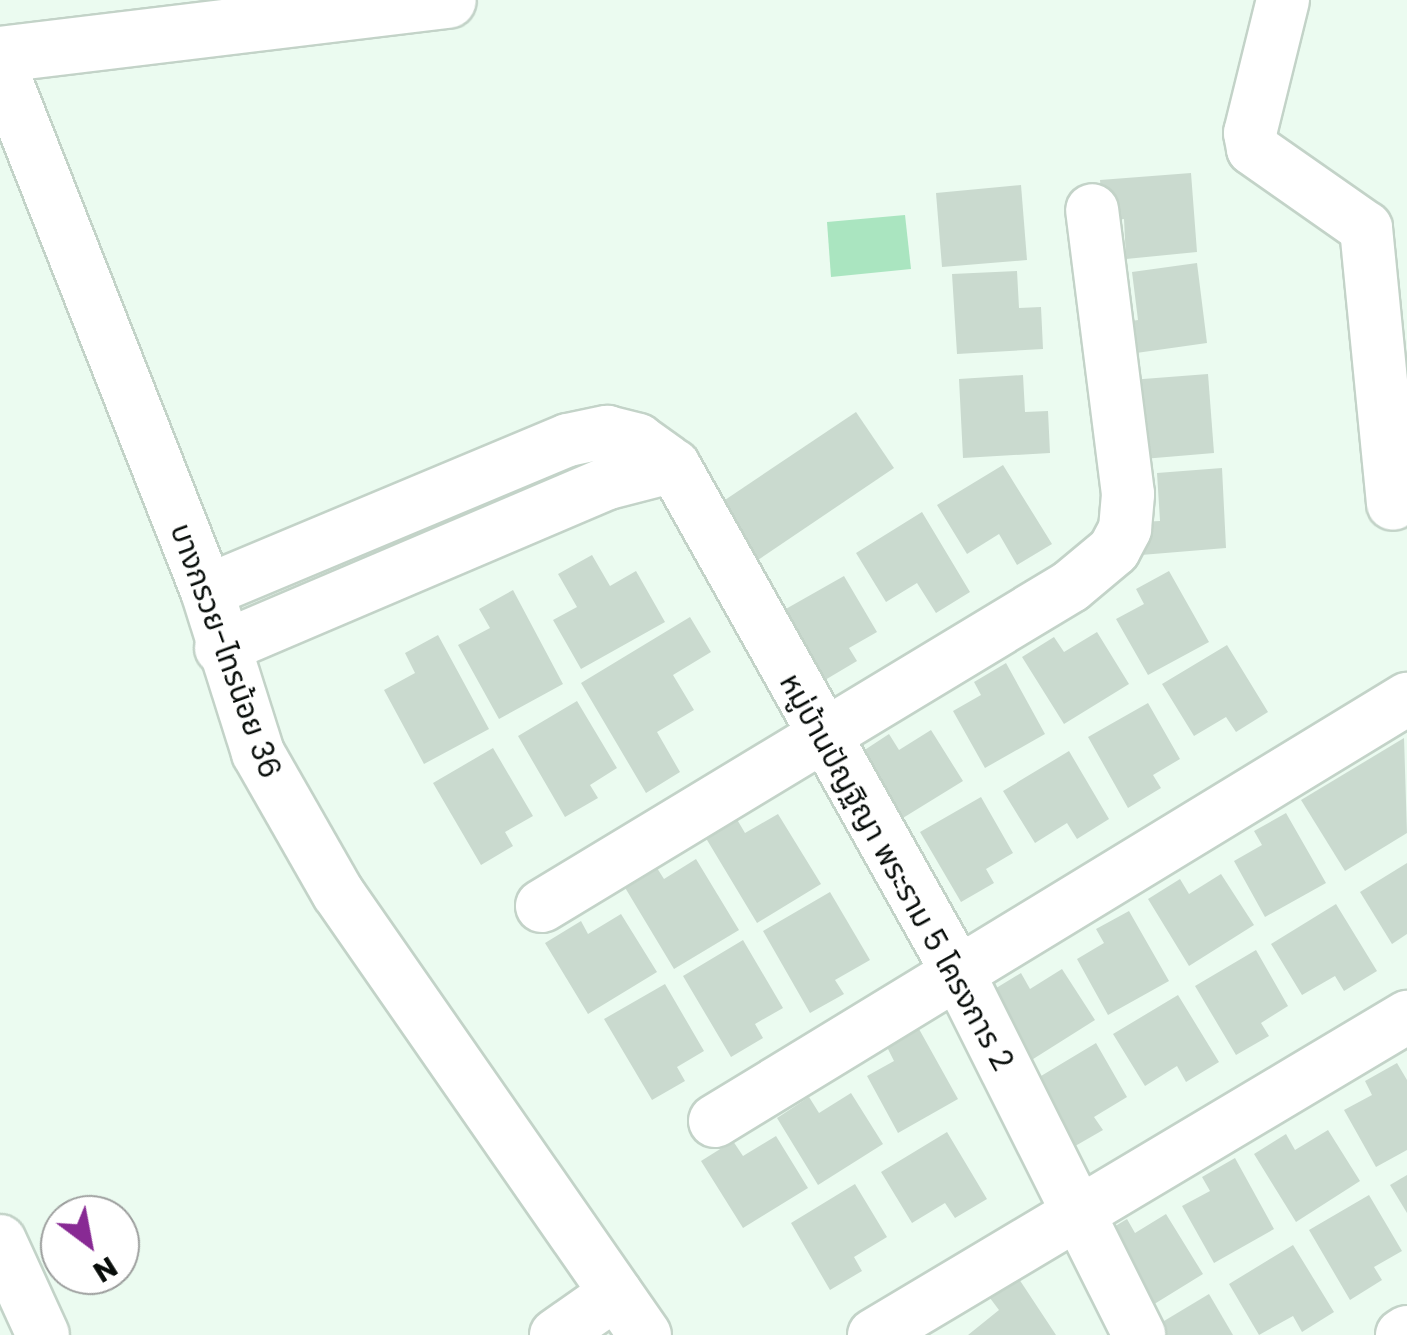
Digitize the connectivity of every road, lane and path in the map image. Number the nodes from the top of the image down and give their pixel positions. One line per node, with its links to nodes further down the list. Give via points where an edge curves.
1 (448, 0): 3 (main road)
2 (1283, 0): 8 (street, via 1250,133 1253,148 1366,228)
3 (379, 4): 4 (main road)
4 (0, 54)
5 (0, 66): 9 (street, บางกรวย-ไทรน้อย 36)
6 (1092, 210): 12 (street, via 1128,494 1126,529 1098,568)
7 (674, 466): 9 (street, via 638,440 606,432 568,440); 10 (street, via 608,483); 12 (street, หมู่บ้านปัญฐิญา พระราม 5 โครงการ 2)
8 (1392, 504)
9 (206, 591): 10 (street, บางกรวย-ไทรน้อย 36)
10 (221, 648): 19 (street, บางกรวย-ไทรน้อย 36, via 258,753 298,828)
11 (1407, 700): 14 (street)
12 (821, 733): 13 (street); 14 (street, หมู่บ้านปัญฐิญา พระราม 5 โครงการ 2)
13 (542, 906)
14 (957, 971): 16 (street); 17 (street, หมู่บ้านปัญฐิญา พระราม 5 โครงการ 2)
15 (1407, 1017): 17 (street)
16 (716, 1121)
17 (1075, 1214): 22 (street); 23 (street, หมู่บ้านปัญฐิญา พระราม 5 โครงการ 2)
18 (0, 1241): 20 (street)
19 (630, 1314): 21 (street)
20 (43, 1335)
21 (556, 1335)
22 (874, 1335)
23 (1139, 1335)

